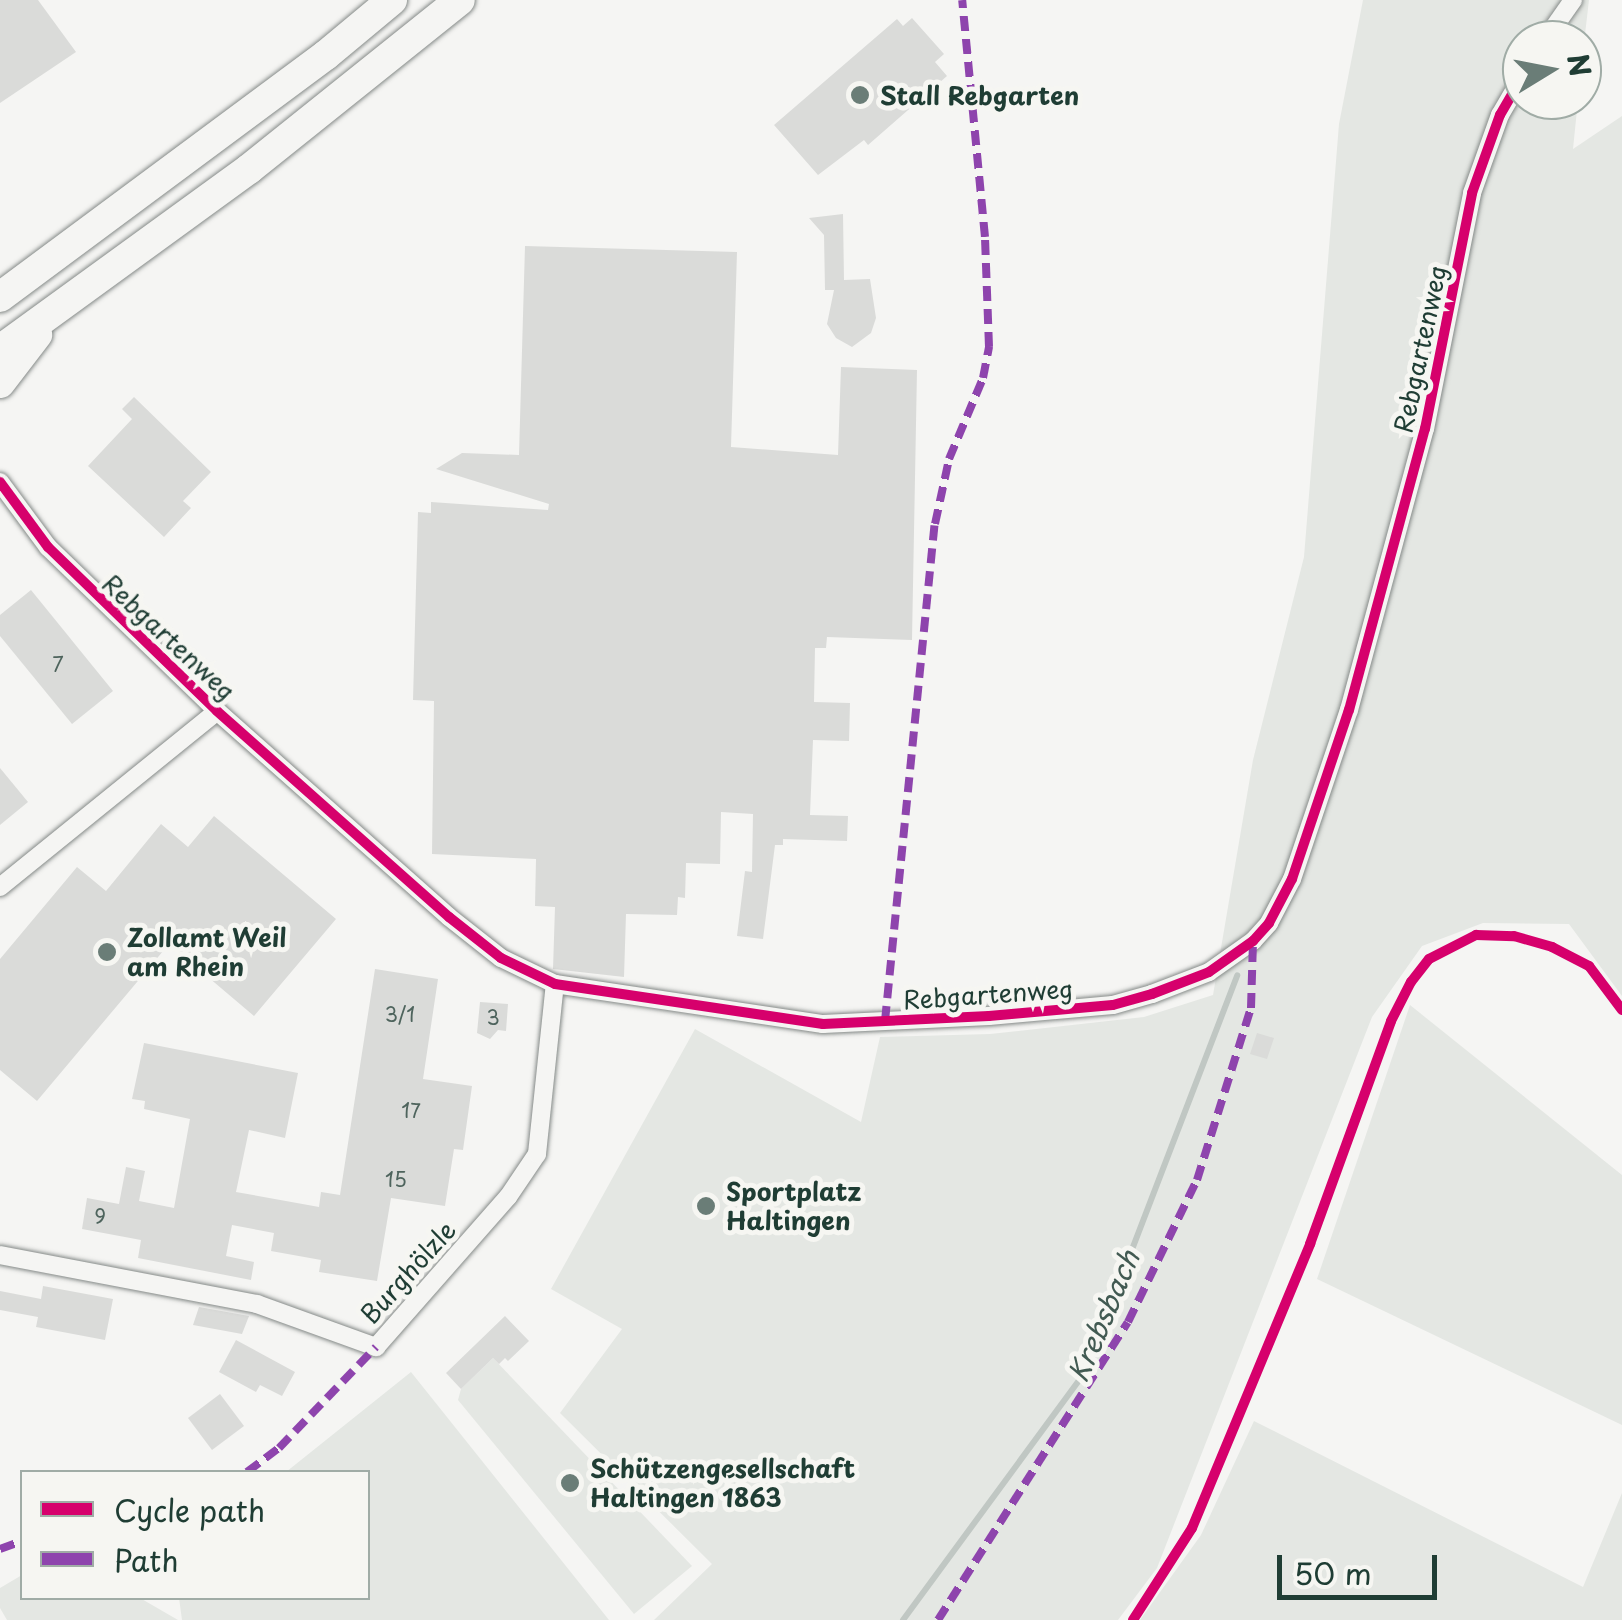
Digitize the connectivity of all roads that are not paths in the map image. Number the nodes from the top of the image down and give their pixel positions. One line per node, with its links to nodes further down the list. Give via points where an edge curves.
1 (392, 0): 4 (highway)
2 (460, 0): 5 (highway, via 249,170)
3 (1502, 112): 11 (street, Rebgartenweg, via 1472,193 1426,429 1349,710 1292,880 1269,924 1249,944 1209,972 1113,1004 822,1024)
4 (0, 297)
5 (50, 316): 6 (highway); 7 (highway)
6 (0, 350)
7 (0, 383)
8 (0, 482): 9 (street, Rebgartenweg, via 48,547)
9 (217, 711): 10 (street); 11 (street, Rebgartenweg, via 449,917 501,958)
10 (0, 887)
11 (555, 984): 12 (street, Burghölzle, via 537,1154 508,1197 376,1346 257,1304)
12 (0, 1256)

